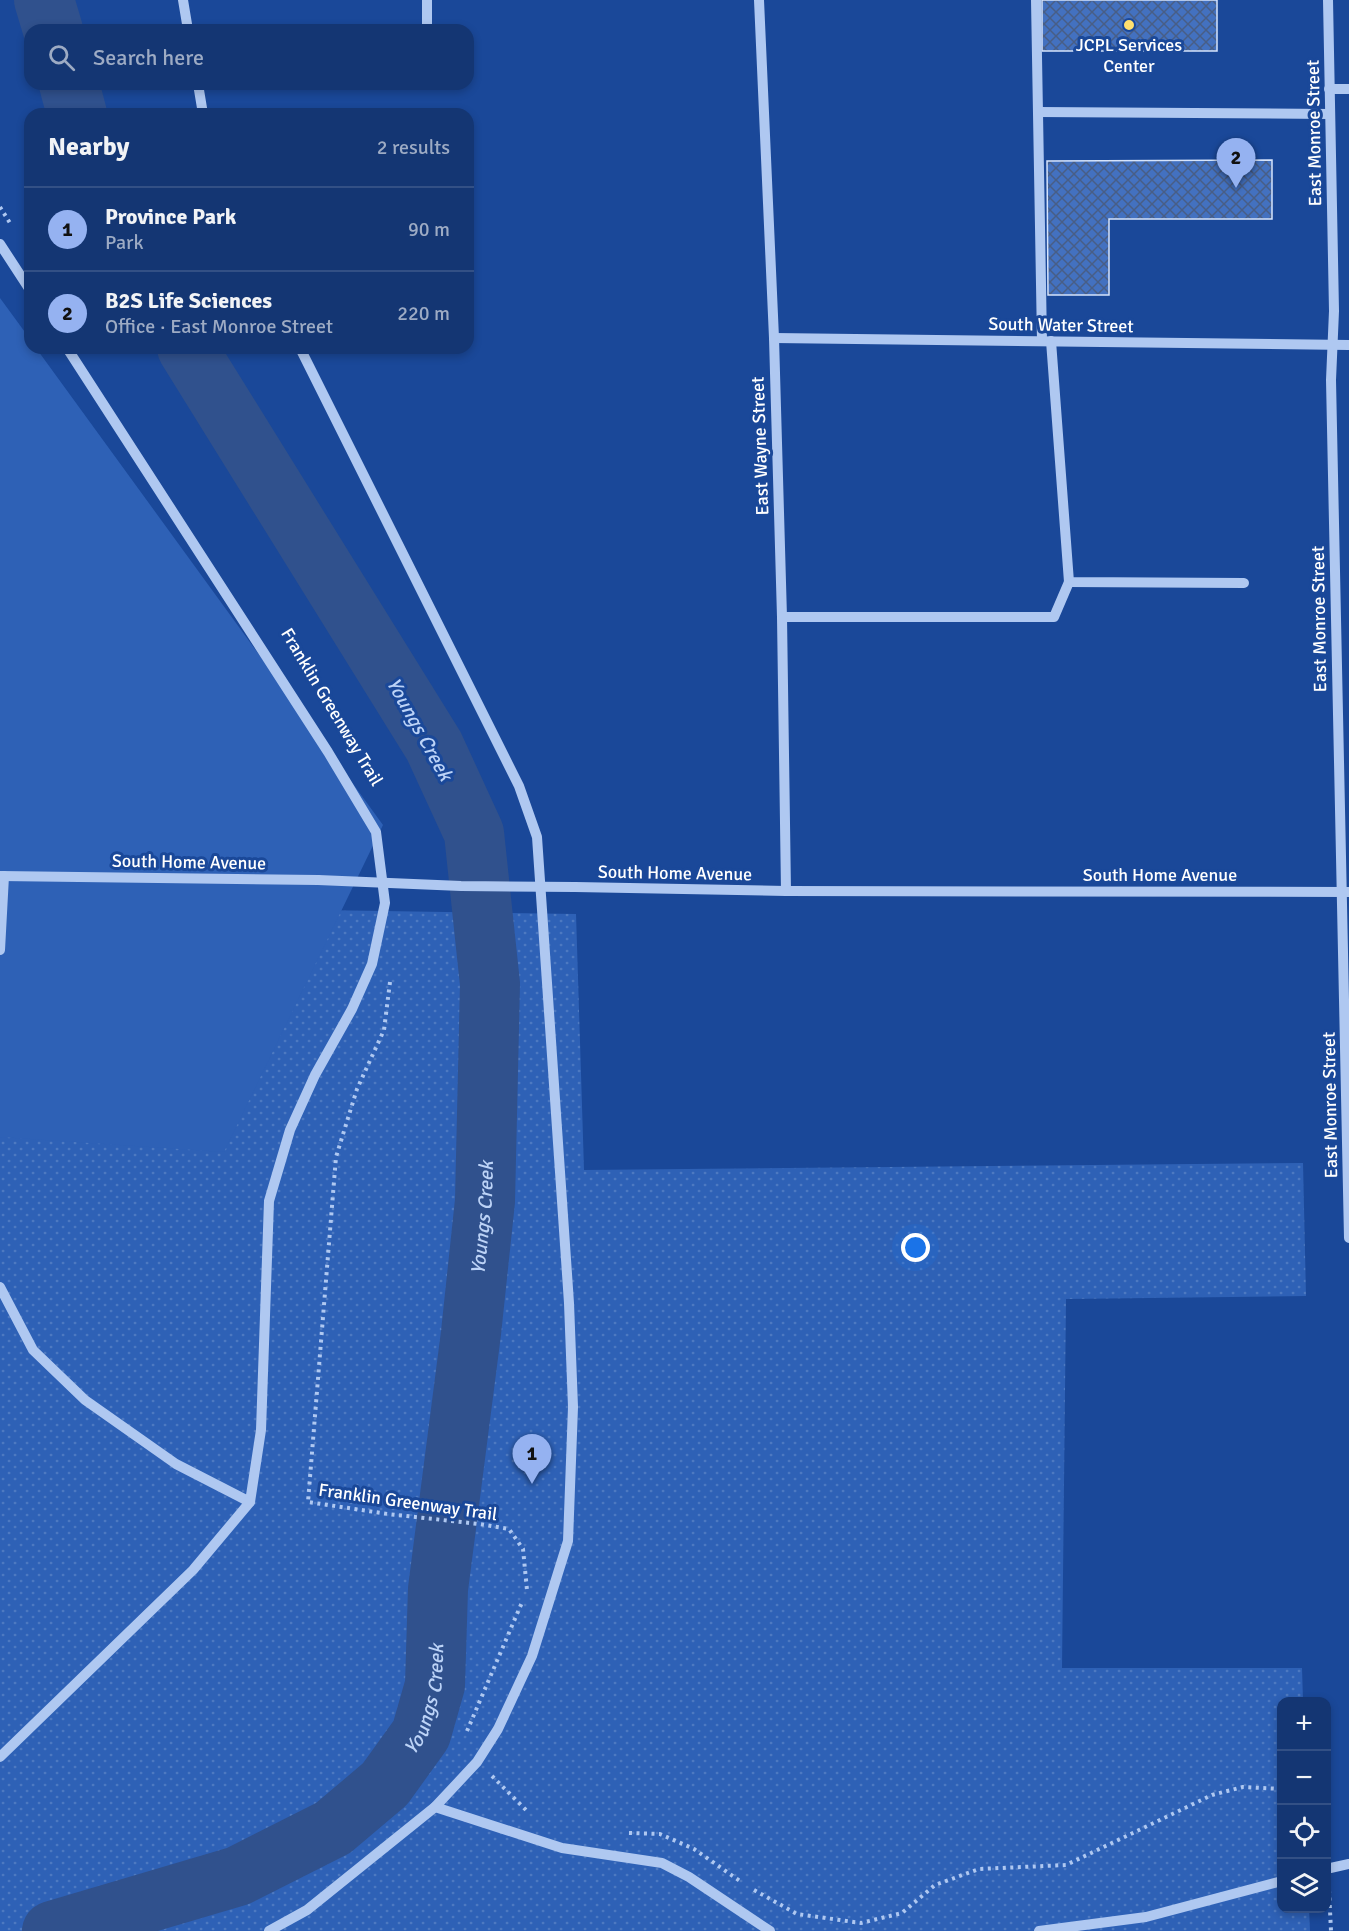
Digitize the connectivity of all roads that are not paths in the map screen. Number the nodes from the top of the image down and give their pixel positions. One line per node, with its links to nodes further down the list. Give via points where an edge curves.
1 (183, 0): 6 (street)
2 (428, 0): 7 (street)
3 (759, 0): 16 (street, East Wayne Street)
4 (1036, 0): 12 (street)
5 (1328, 0): 8 (street, East Monroe Street)
6 (187, 24)
7 (427, 24)
8 (1329, 89): 9 (street); 13 (street, East Monroe Street)
9 (1349, 89)
10 (199, 90): 11 (street)
11 (202, 108)
12 (1038, 112): 13 (street); 17 (street)
13 (1330, 114): 18 (street, East Monroe Street, via 1334,311)
14 (0, 244): 15 (street)
15 (24, 281)
16 (774, 338): 17 (street, South Water Street); 24 (street, East Wayne Street)
17 (1047, 341): 18 (street, South Water Street); 22 (street)
18 (1331, 345): 19 (street, South Water Street); 25 (street, East Monroe Street)
19 (1349, 345)
20 (72, 354): 33 (street, via 376,832 385,903 372,964 290,1130 270,1201 261,1430)
21 (303, 354): 35 (street, via 519,786 537,837 569,1304 573,1407 568,1541 532,1656 498,1729 477,1762)
22 (1069, 582): 23 (street); 24 (street, via 1054,617)
23 (1244, 583)
24 (782, 617): 28 (street, East Wayne Street)
25 (1336, 678): 26 (street); 29 (street, East Monroe Street)
26 (1349, 678)
27 (2, 876): 28 (street, South Home Avenue, bridge); 30 (street)
28 (786, 891): 29 (street, South Home Avenue)
29 (1345, 892): 31 (street, East Monroe Street)
30 (0, 950)
31 (1349, 1238)
32 (0, 1287): 33 (street, via 33,1350 86,1400 176,1464)
33 (250, 1502): 34 (street, via 193,1570)
34 (0, 1757)
35 (435, 1807): 39 (street, via 307,1910); 40 (street, via 562,1848 662,1863)
36 (1349, 1864): 37 (street)
37 (1331, 1868)
38 (1277, 1882): 41 (street, via 1146,1917)
39 (269, 1931)
40 (770, 1931)
41 (1039, 1931)

